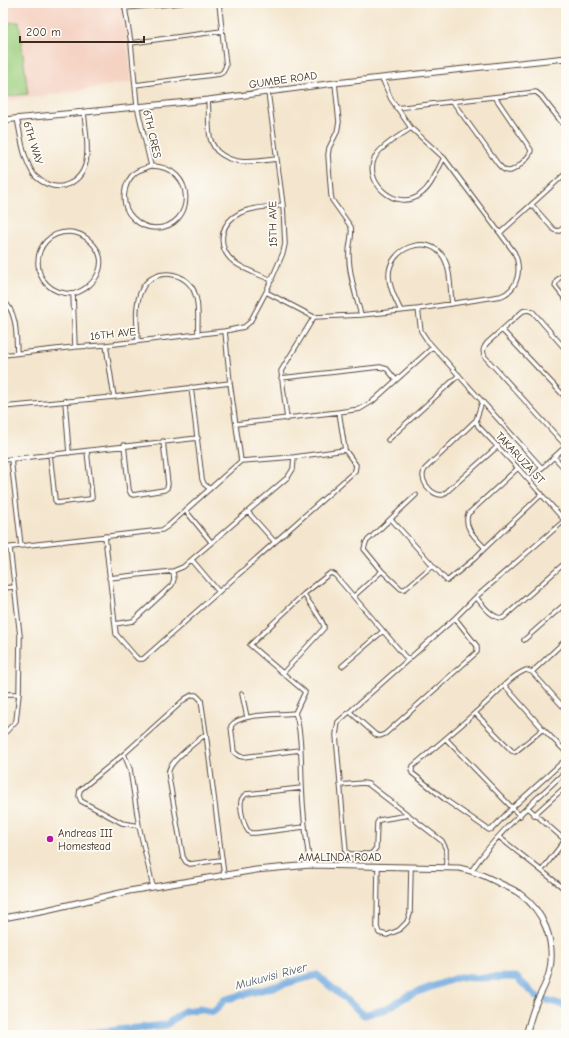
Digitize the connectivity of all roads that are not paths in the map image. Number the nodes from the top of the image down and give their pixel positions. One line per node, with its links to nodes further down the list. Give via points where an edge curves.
1 (182, 3): 4 (street, 6TH CRES, via 125,8)
2 (219, 3): 3 (street)
3 (222, 31): 4 (street); 8 (street, via 226,66 220,74)
4 (131, 43): 8 (street, 6TH CRES)
5 (566, 58): 6 (street, GUMBE ROAD)
6 (382, 78): 7 (street, GUMBE ROAD); 14 (street)
7 (335, 83): 9 (street, GUMBE ROAD); 38 (street, via 340,122 328,155 331,195 351,227 349,264)
8 (135, 86): 13 (street, 6TH CRES)
9 (268, 92): 11 (street, GUMBE ROAD); 22 (street, 15TH AVE)
10 (495, 97): 12 (street); 12 (street, via 531,150 530,156 509,172 498,164); 18 (street, via 536,92)
11 (208, 100): 13 (street, GUMBE ROAD); 22 (street, via 210,138 223,156 240,162)
12 (453, 102): 14 (street)
13 (137, 106): 15 (street, GUMBE ROAD); 23 (street, 6TH CRES)
14 (396, 108): 19 (street)
15 (84, 112): 16 (street, GUMBE ROAD); 16 (street, 6TH WAY, via 88,151 85,167 75,180 60,186 51,186 43,182 31,169)
16 (17, 118): 17 (street, GUMBE ROAD)
17 (3, 120)
18 (564, 123): 20 (street)
19 (411, 128): 21 (street); 21 (street, via 382,149 374,160 373,175 386,194 401,200 420,196)
20 (566, 128)
21 (444, 158): 28 (street)
22 (277, 159): 25 (street, 15TH AVE)
23 (151, 166): 23 (street, 6TH CRES, via 130,178 124,193 124,202 136,222 151,228 159,228 167,226 180,216 184,209 186,193 184,185 174,172 159,166)
24 (566, 173): 26 (street)
25 (283, 205): 30 (street, 15TH AVE, via 285,244); 30 (street, via 241,212 228,223 222,239 224,250 234,262)
26 (532, 205): 27 (street, via 554,230 559,231); 28 (street)
27 (566, 226)
28 (500, 233): 35 (street, via 517,258 519,266 514,286 501,296)
29 (566, 272): 34 (street, via 557,280 555,286)
30 (272, 280): 31 (street, 15TH AVE)
31 (266, 292): 39 (street); 41 (street, 15TH AVE, via 250,322 241,328)
32 (74, 294): 32 (street, via 85,290 94,282 98,275 100,259 98,251 88,238 73,232 65,232 57,234 44,244 40,251 38,267 42,279 50,288 65,294); 45 (street)
33 (3, 300): 48 (street, via 12,310)
34 (566, 300)
35 (452, 304): 36 (street); 37 (street, via 447,266 443,257 430,247 411,246 402,250 390,266 391,285)
36 (418, 309): 37 (street); 46 (street, via 421,331)
37 (401, 311): 38 (street)
38 (361, 315): 39 (street)
39 (314, 317): 51 (street, via 282,368)
40 (502, 330): 47 (street, via 523,311 530,310); 56 (street); 69 (street, via 485,345 485,357)
41 (225, 331): 42 (street, 16TH AVE); 53 (street)
42 (198, 334): 43 (street, 16TH AVE); 43 (street, via 195,293 184,279 173,274 165,274 152,278 142,288 136,313)
43 (138, 340): 44 (street, 16TH AVE)
44 (106, 345): 45 (street, 16TH AVE); 55 (street)
45 (75, 347): 48 (street, 16TH AVE)
46 (433, 347): 50 (street); 52 (street)
47 (566, 350)
48 (17, 353): 49 (street, 16TH AVE)
49 (3, 355)
50 (459, 375): 58 (street); 65 (street)
51 (281, 378): 52 (street, via 380,367 387,369); 61 (street)
52 (396, 380): 60 (street, via 364,407)
53 (230, 383): 54 (street); 63 (street)
54 (191, 387): 55 (street); 64 (street)
55 (114, 397): 57 (street)
56 (566, 398)
57 (65, 401): 59 (street); 72 (street)
58 (482, 402): 62 (street); 80 (street)
59 (3, 407)
60 (339, 412): 61 (street); 70 (street)
61 (287, 419): 63 (street)
62 (476, 420): 68 (street, TAKARUZA ST, via 478,426); 68 (street, via 425,469 422,476 427,486 435,494 445,493)
63 (236, 424): 78 (street)
64 (198, 438): 66 (street); 83 (street, via 202,479)
65 (388, 440)
66 (163, 441): 67 (street); 67 (street, via 167,488 133,495 129,490)
67 (124, 445): 71 (street)
68 (498, 446): 79 (street, TAKARUZA ST)
69 (566, 446): 75 (street)
70 (345, 450): 74 (street); 91 (street, via 355,462 354,471)
71 (87, 451): 72 (street); 73 (street, via 92,497 57,503 54,500)
72 (69, 453): 73 (street)
73 (50, 454): 76 (street)
74 (294, 457): 78 (street); 87 (street, via 291,473)
75 (554, 457): 80 (street); 81 (street)
76 (11, 459): 77 (street); 93 (street)
77 (3, 460)
78 (240, 461): 83 (street)
79 (518, 468): 82 (street, TAKARUZA ST); 96 (street, via 468,514 466,522 469,530)
80 (542, 468): 82 (street)
81 (566, 470)
82 (529, 480): 84 (street, TAKARUZA ST)
83 (210, 488): 86 (street)
84 (542, 494): 89 (street, TAKARUZA ST); 96 (street)
85 (416, 495): 88 (street)
86 (186, 511): 90 (street, via 162,530); 92 (street)
87 (248, 512): 91 (street); 92 (street)
88 (391, 519): 99 (street); 101 (street, via 364,546)
89 (565, 521): 108 (street)
90 (105, 536): 93 (street); 102 (street)
91 (274, 541): 105 (street)
92 (212, 543): 97 (street)
93 (21, 546): 95 (street)
94 (3, 548): 95 (street)
95 (10, 548): 103 (street)
96 (485, 548): 99 (street, via 447,582)
97 (192, 560): 100 (street); 105 (street)
98 (566, 562): 108 (street, via 503,618 494,616)
99 (432, 566): 101 (street, via 405,589 397,586)
100 (173, 571): 102 (street); 111 (street, via 172,585 151,605 133,621)
101 (382, 571): 107 (street)
102 (110, 578): 111 (street)
103 (14, 587): 104 (street); 121 (street, via 20,636)
104 (3, 588)
105 (219, 592): 111 (street, via 143,659 138,659 116,634)
106 (304, 594): 107 (street, via 332,573); 118 (street, via 324,624 324,628); 118 (street, via 250,645)
107 (354, 596): 112 (street)
108 (476, 597): 110 (street)
109 (566, 603): 113 (street)
110 (454, 618): 115 (street); 124 (street, via 477,646 477,652 385,734 376,735)
111 (115, 624)
112 (382, 631): 115 (street); 116 (street)
113 (524, 640)
114 (566, 640): 117 (street)
115 (408, 660): 124 (street)
116 (342, 666)
117 (532, 672): 119 (street, via 521,672); 123 (street)
118 (283, 673): 125 (street, via 305,692)
119 (505, 686): 126 (street); 128 (street)
120 (3, 694): 121 (street)
121 (19, 694): 130 (street, via 16,721)
122 (242, 694): 127 (street)
123 (566, 710)
124 (350, 712): 137 (street, via 336,726)
125 (295, 713): 127 (street); 132 (street, via 298,720)
126 (475, 713): 128 (street, via 515,752); 131 (street)
127 (246, 717): 132 (street, via 231,726 234,752 239,756)
128 (543, 729): 133 (street)
129 (206, 734): 134 (street, via 201,700 192,695); 149 (street); 149 (street, via 171,765 168,771 186,862 190,864)
130 (3, 735)
131 (446, 739): 140 (street); 140 (street, via 414,766 412,773 489,830)
132 (300, 750): 139 (street)
133 (566, 752)
134 (124, 754): 145 (street, via 130,769); 145 (street, via 80,790 79,796 81,802 122,823)
135 (566, 759): 140 (street)
136 (566, 771): 141 (street)
137 (340, 785): 142 (street, via 368,784); 142 (street, via 345,849 348,854 370,855 376,848 379,820)
138 (566, 786): 143 (street)
139 (302, 788): 146 (street); 146 (street, via 246,794 241,802 244,826 250,833)
140 (512, 808): 144 (street)
141 (528, 808): 143 (street); 144 (street)
142 (409, 815): 153 (street, via 442,841 446,849)
143 (534, 815): 148 (street)
144 (520, 816): 147 (street)
145 (139, 826): 157 (street)
146 (304, 827): 150 (street)
147 (499, 837): 154 (street); 155 (street)
148 (566, 840): 155 (street)
149 (222, 860): 156 (street)
150 (310, 865): 151 (street, AMALINDA ROAD); 156 (street, AMALINDA ROAD)
151 (378, 866): 152 (street, AMALINDA ROAD); 152 (street, via 377,927 379,932 388,935 402,929 409,919)
152 (411, 868): 153 (street, AMALINDA ROAD)
153 (446, 868): 154 (street, AMALINDA ROAD)
154 (472, 870): 160 (street, AMALINDA ROAD, via 519,893 532,904 549,937 552,952 550,971)
155 (542, 870): 158 (street)
156 (224, 875): 157 (street, AMALINDA ROAD)
157 (153, 887): 159 (street, AMALINDA ROAD)
158 (566, 890)
159 (3, 918)
160 (526, 1035)

